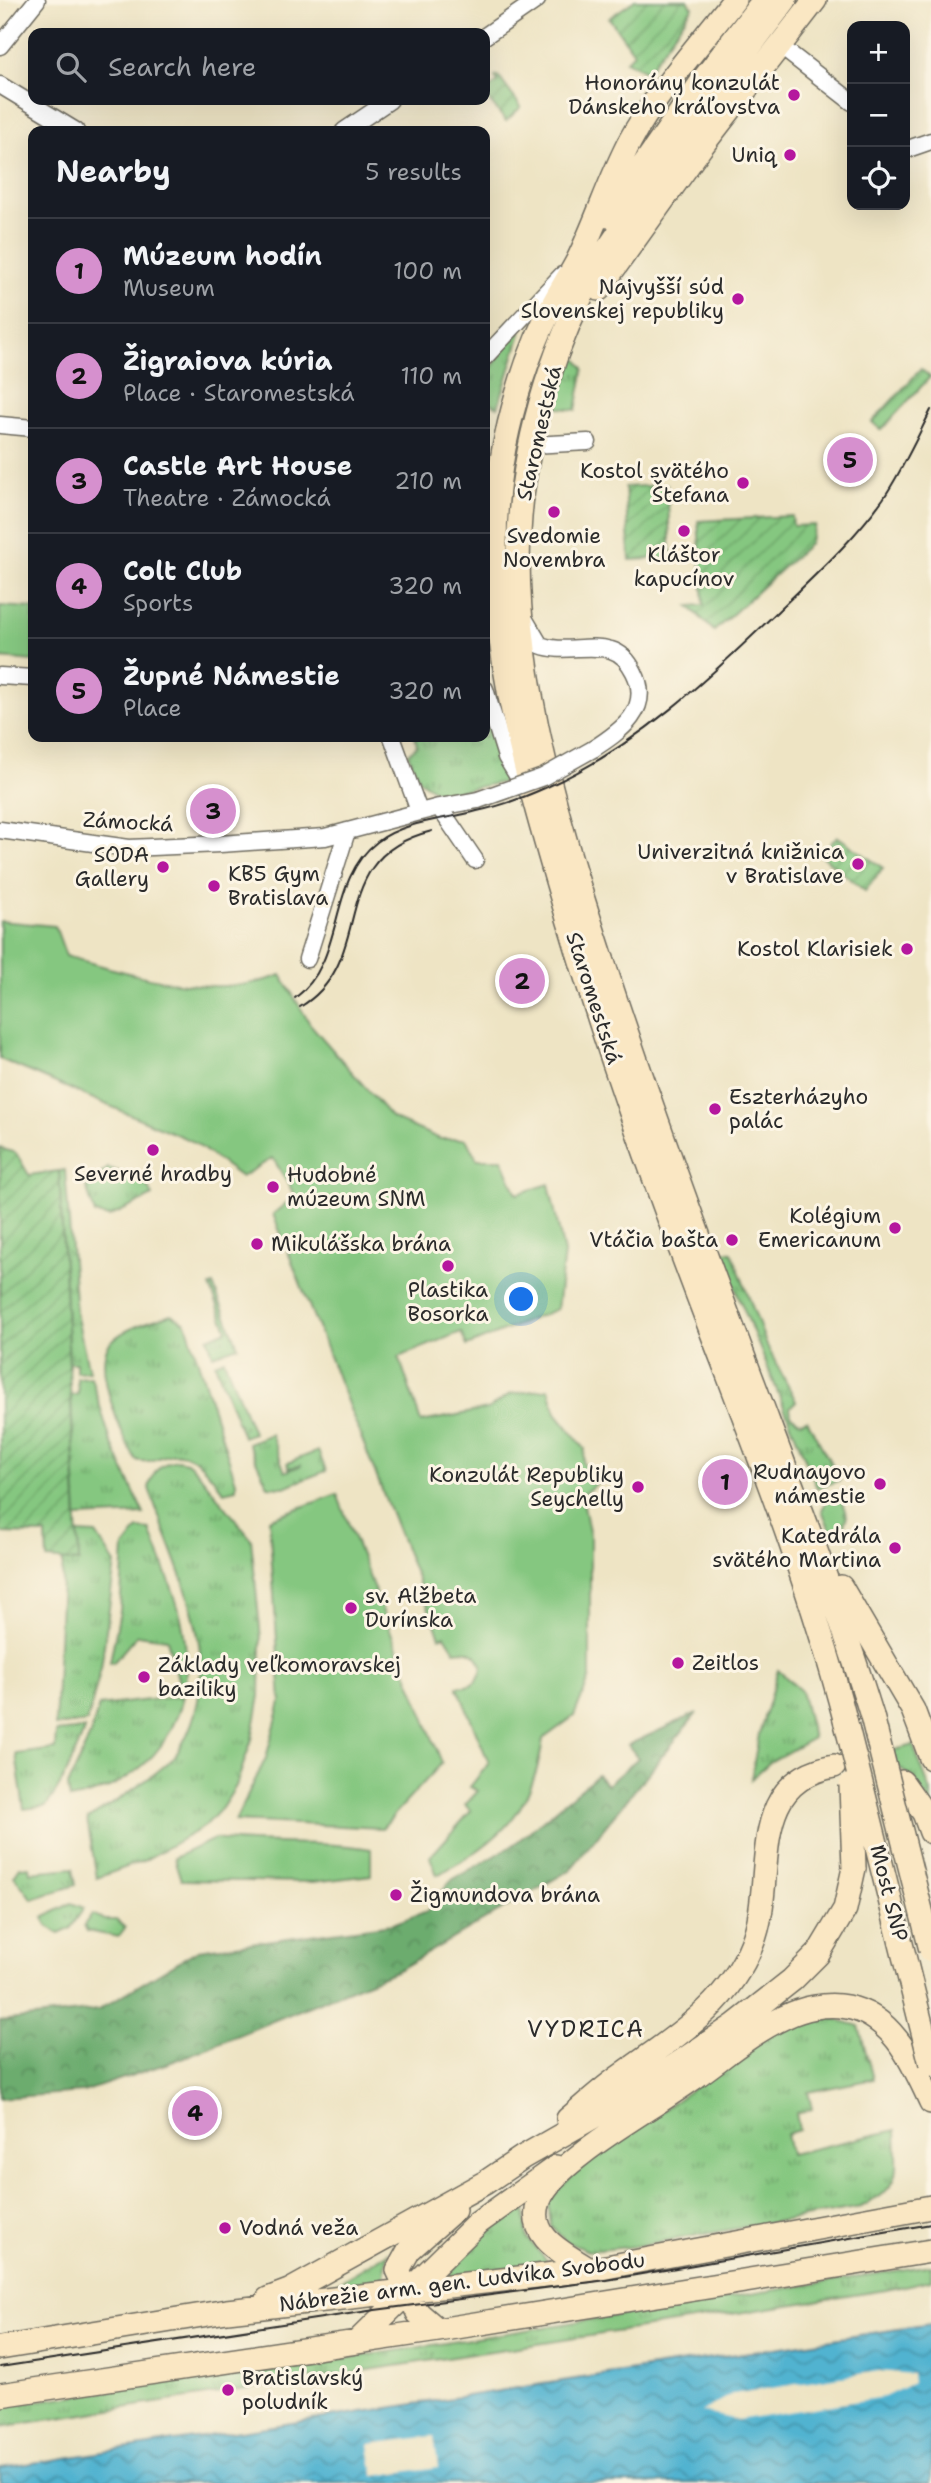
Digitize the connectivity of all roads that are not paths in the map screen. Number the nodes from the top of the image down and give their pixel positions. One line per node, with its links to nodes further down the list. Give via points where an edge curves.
1 (37, 0): 8 (street)
2 (537, 0): 7 (street)
3 (734, 0): 19 (main road, Staromestská, via 631,139)
4 (764, 0): 19 (main road, Staromestská)
5 (785, 0): 20 (main road, Staromestská, via 599,262)
6 (814, 0): 9 (main road, Staromestská)
7 (490, 33)
8 (0, 46)
9 (779, 46): 11 (street); 20 (main road, Staromestská, via 598,291)
10 (0, 85): 12 (street)
11 (847, 98)
12 (28, 102)
13 (33, 105): 15 (street)
14 (383, 105): 16 (street)
15 (68, 126)
16 (351, 126)
17 (931, 141): 18 (street)
18 (910, 148)
19 (578, 258): 21 (street); 31 (main road, Staromestská, via 546,317 522,377 505,445 497,504 500,639)
20 (574, 314): 25 (main road, Staromestská, via 551,372)
21 (490, 352)
22 (0, 425): 23 (street)
23 (28, 428)
24 (588, 442): 25 (street)
25 (531, 445): 26 (main road, Staromestská, via 520,516)
26 (521, 612): 33 (street, Zámocká, bridge, via 540,645 608,649 623,656 639,687 638,708 622,730 543,777); 38 (main road, Staromestská, via 546,764 594,933 686,1202)
27 (0, 676): 28 (street)
28 (28, 678)
29 (490, 705): 31 (street, via 506,757)
30 (394, 742): 32 (street)
31 (535, 806): 40 (main road, Staromestská, via 601,1022 706,1318 777,1498 827,1648)
32 (419, 811): 33 (street, Zámocká); 35 (street, Zámocká)
33 (442, 813): 36 (street)
34 (0, 830): 35 (street, Zámocká, via 130,848 309,839)
35 (347, 831): 37 (street)
36 (475, 860)
37 (307, 959)
38 (823, 1566): 39 (main road, Staromestská); 41 (main road, via 844,1591 912,1710)
39 (872, 1716): 45 (main road, Most SNP, bridge)
40 (846, 1723): 46 (main road, Most SNP, bridge); 49 (main road, bridge, via 855,1842 852,1882 834,1931 818,1954 735,2025 630,2096)
41 (928, 1750)
42 (834, 1766): 49 (main road, via 805,1774 775,1808 756,1935 728,1988 694,2024 619,2077)
43 (901, 1782): 44 (main road, via 924,1813)
44 (931, 1832)
45 (931, 1950)
46 (931, 2064)
47 (931, 2102): 48 (main road, via 901,2043 884,2025 847,2007 828,2005 771,2024)
48 (596, 2146): 53 (main road, via 557,2175 537,2209 545,2240); 54 (main road, via 523,2188 478,2223)
49 (523, 2157): 50 (main road)
50 (486, 2182): 54 (main road, via 403,2257 398,2270); 55 (main road, via 289,2291)
51 (926, 2208): 53 (main road, Nábrežie arm. gen. Ludvíka Svobodu)
52 (931, 2251): 56 (main road, Nábrežie arm. gen. Ludvíka Svobodu)
53 (590, 2270): 54 (main road, Nábrežie arm. gen. Ludvíka Svobodu)
54 (409, 2291): 55 (main road, Nábrežie arm. gen. Ludvíka Svobodu); 56 (main road, via 418,2313); 57 (main road)
55 (227, 2311): 58 (main road, Nábrežie arm. gen. Ludvíka Svobodu)
56 (438, 2330): 57 (main road, Nábrežie arm. gen. Ludvíka Svobodu)
57 (358, 2341): 59 (main road, Nábrežie arm. gen. Ludvíka Svobodu)
58 (0, 2348)
59 (0, 2395)

